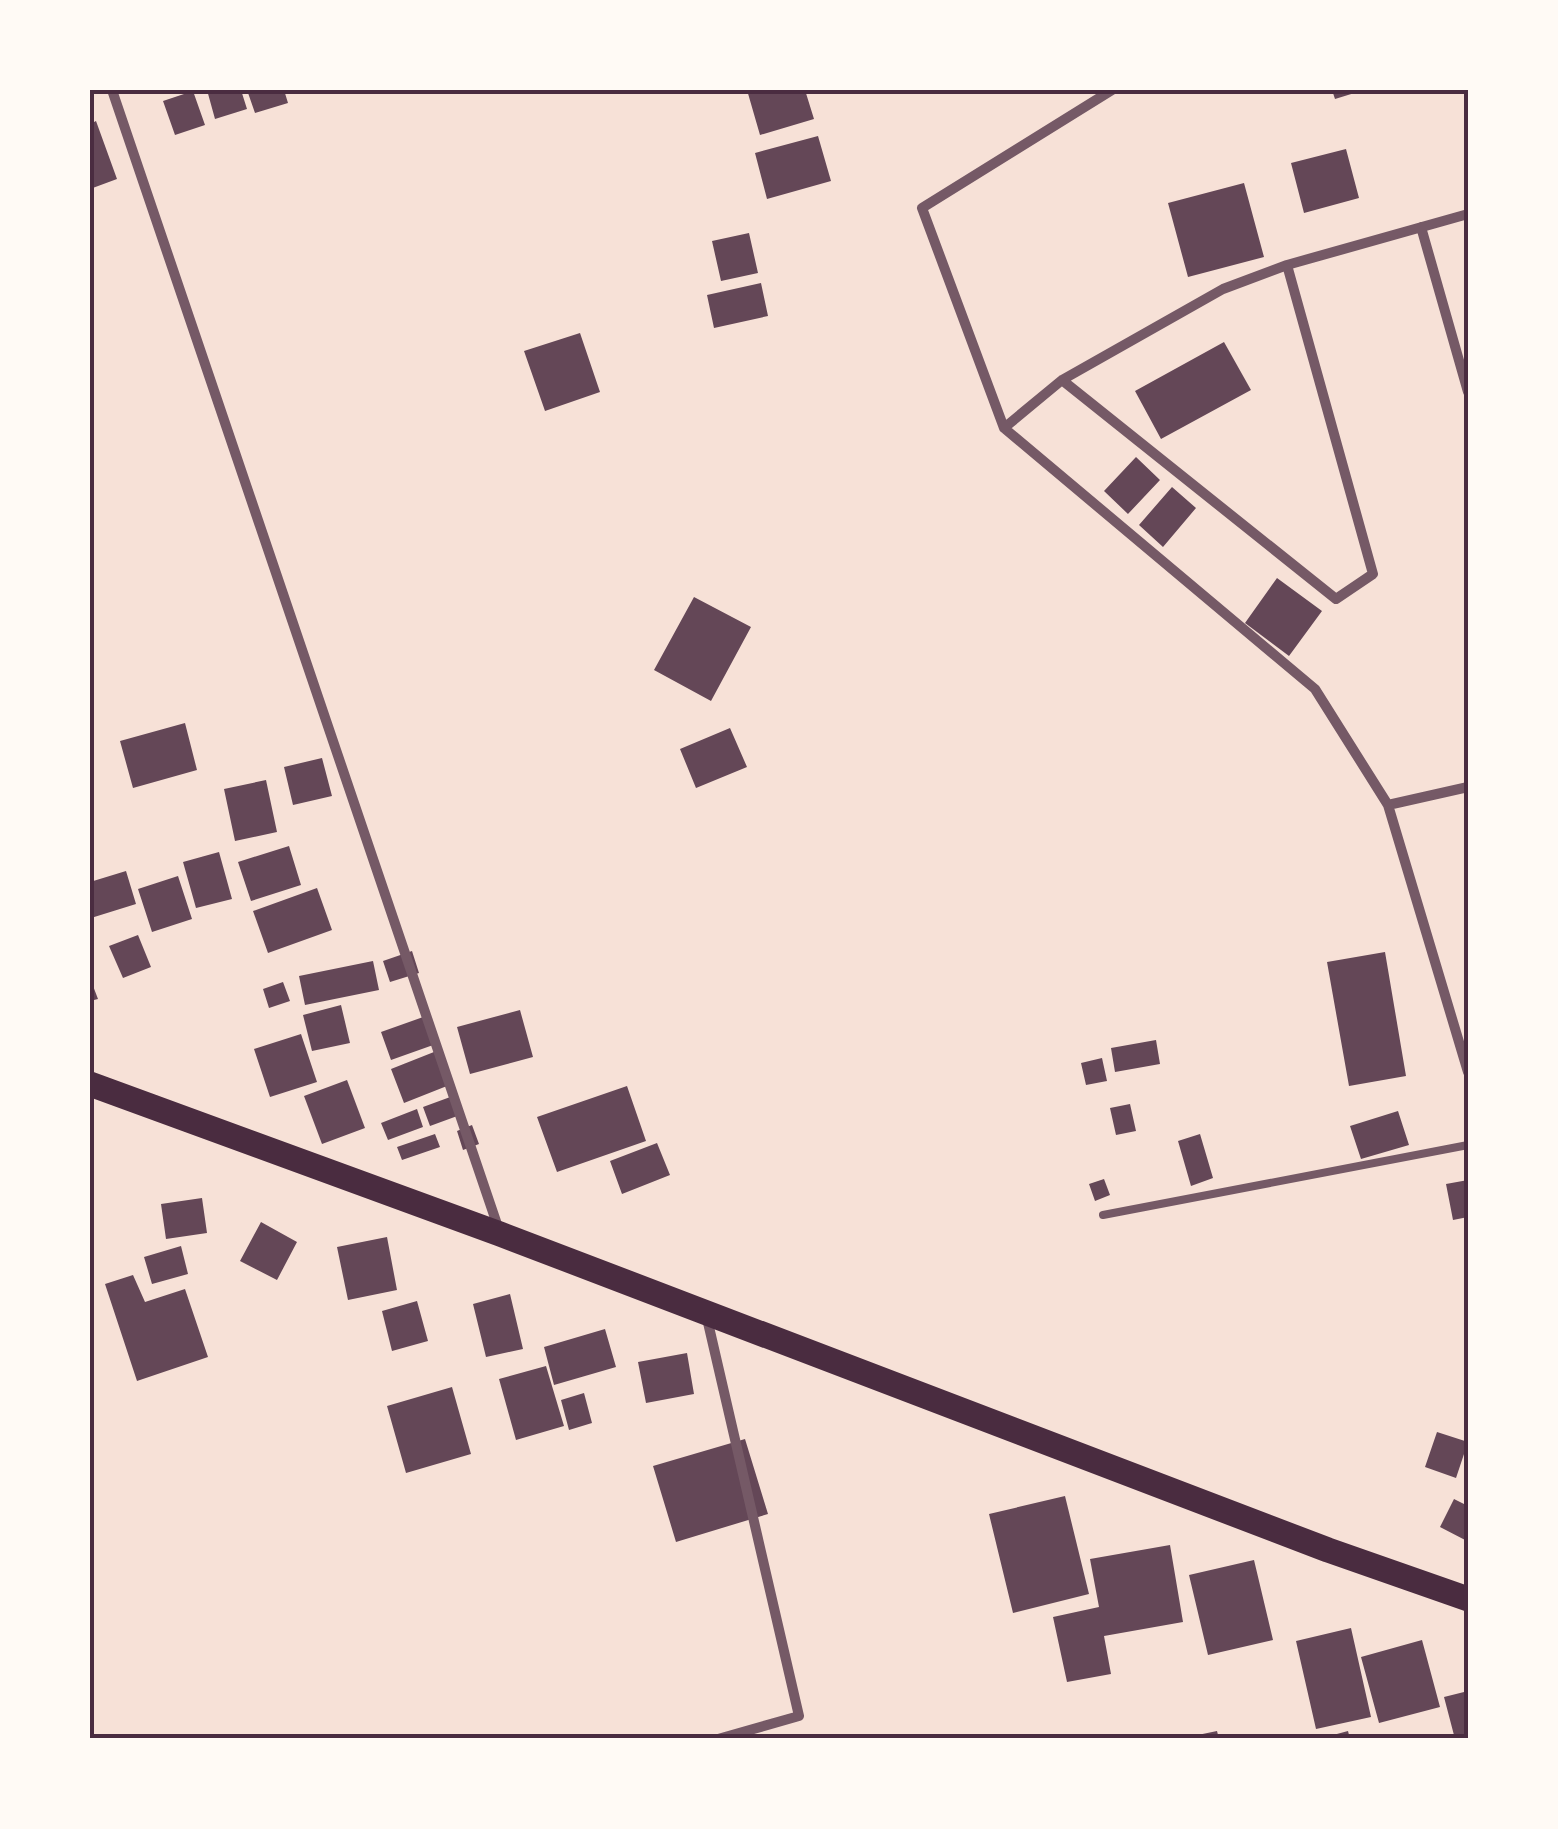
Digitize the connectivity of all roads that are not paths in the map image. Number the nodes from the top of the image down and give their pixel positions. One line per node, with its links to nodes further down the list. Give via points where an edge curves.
1 (112, 90): 15 (street)
2 (1112, 90): 8 (street, via 922,208)
3 (1468, 214): 4 (street)
4 (1422, 228): 5 (street); 7 (street)
5 (1287, 266): 6 (street, via 1224,289); 6 (street, via 1373,574 1336,598)
6 (1062, 380): 8 (street)
7 (1468, 392)
8 (1004, 428): 10 (street, via 1315,689)
9 (1468, 786): 10 (street)
10 (1388, 806): 11 (street)
11 (1468, 1072)
12 (90, 1084): 15 (main road)
13 (1468, 1145): 14 (lane)
14 (1102, 1215)
15 (500, 1234): 16 (main road)
16 (705, 1313): 17 (main road); 18 (street, via 798,1716)
17 (1468, 1599)
18 (718, 1739)

